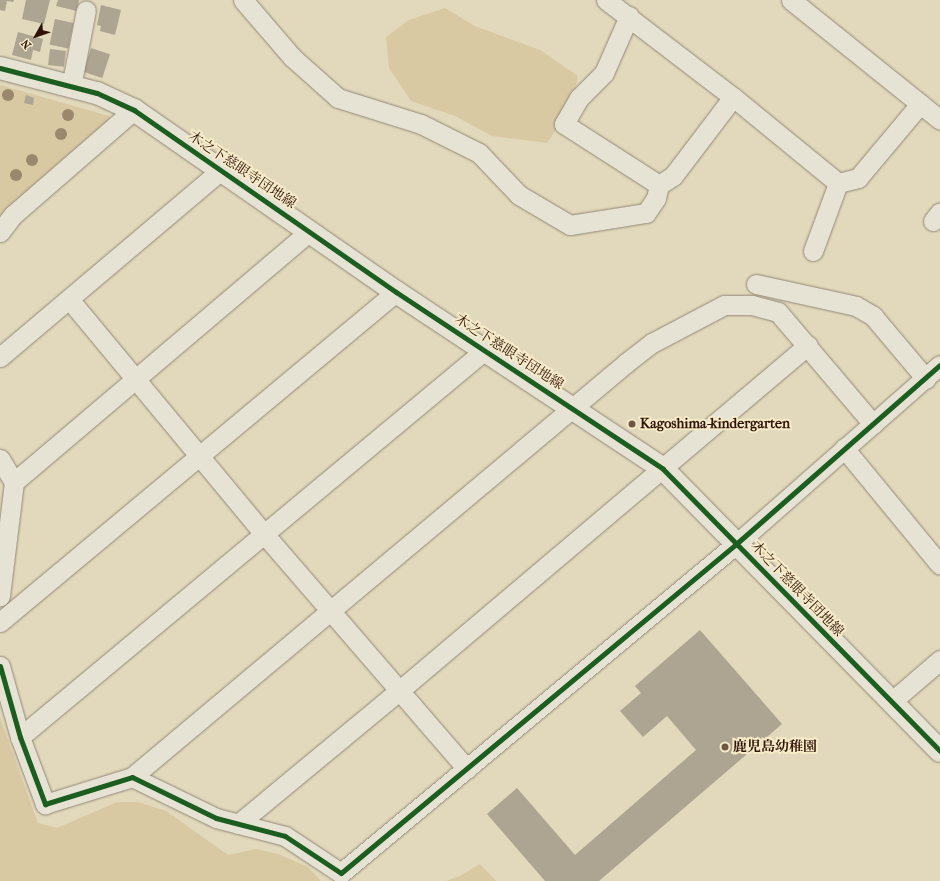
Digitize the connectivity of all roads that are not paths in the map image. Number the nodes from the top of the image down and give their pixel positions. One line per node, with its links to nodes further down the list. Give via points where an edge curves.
1 (243, 0): 14 (street, via 292,57 338,98 421,124 479,154 518,195 570,224 646,213 656,198)
2 (606, 0): 5 (street)
3 (791, 0): 9 (street)
4 (86, 10): 7 (street)
5 (629, 16): 8 (street); 14 (street, via 604,73 579,98 564,124)
6 (0, 68): 7 (street, 木之下慈眼寺団地線)
7 (71, 87): 10 (street, 木之下慈眼寺団地線, via 97,93)
8 (733, 97): 13 (street); 14 (street, via 673,176)
9 (920, 104): 11 (street); 13 (street, via 858,178)
10 (134, 110): 12 (street, 木之下慈眼寺団地線); 16 (street, via 13,215)
11 (940, 120)
12 (220, 171): 15 (street, 木之下慈眼寺団地線); 20 (street)
13 (838, 183): 17 (street)
14 (659, 185)
15 (310, 231): 19 (street, 木之下慈眼寺団地線); 25 (street)
16 (0, 232)
17 (813, 251)
18 (756, 284): 24 (street, via 856,306 873,316)
19 (396, 292): 22 (street, 木之下慈眼寺団地線); 29 (street)
20 (69, 299): 23 (street); 25 (street)
21 (808, 345): 26 (street, via 778,312 752,305 724,306 652,343); 27 (street); 31 (street)
22 (485, 350): 26 (street, 木之下慈眼寺団地線); 33 (street)
23 (0, 357)
24 (935, 374): 27 (street)
25 (135, 379): 29 (street); 32 (street)
26 (572, 408): 31 (street, 木之下慈眼寺団地線); 37 (street)
27 (873, 424): 28 (street)
28 (844, 448): 34 (street); 35 (street)
29 (202, 457): 33 (street); 38 (street)
30 (0, 459): 32 (street)
31 (662, 469): 34 (street, 木之下慈眼寺団地線); 41 (street)
32 (14, 482): 36 (street)
33 (266, 535): 37 (street); 43 (street)
34 (736, 544): 42 (street, 木之下慈眼寺団地線); 45 (street)
35 (940, 565)
36 (0, 596)
37 (332, 611): 41 (street); 46 (street)
38 (0, 622)
39 (940, 660): 42 (street)
40 (0, 666): 43 (street)
41 (400, 690): 45 (street); 47 (street)
42 (891, 702): 44 (street, 木之下慈眼寺団地線)
43 (20, 737): 46 (street, via 45,804)
44 (940, 751)
45 (467, 769): 47 (street, via 341,873 285,836)
46 (132, 777): 47 (street, via 216,818)
47 (238, 824)

